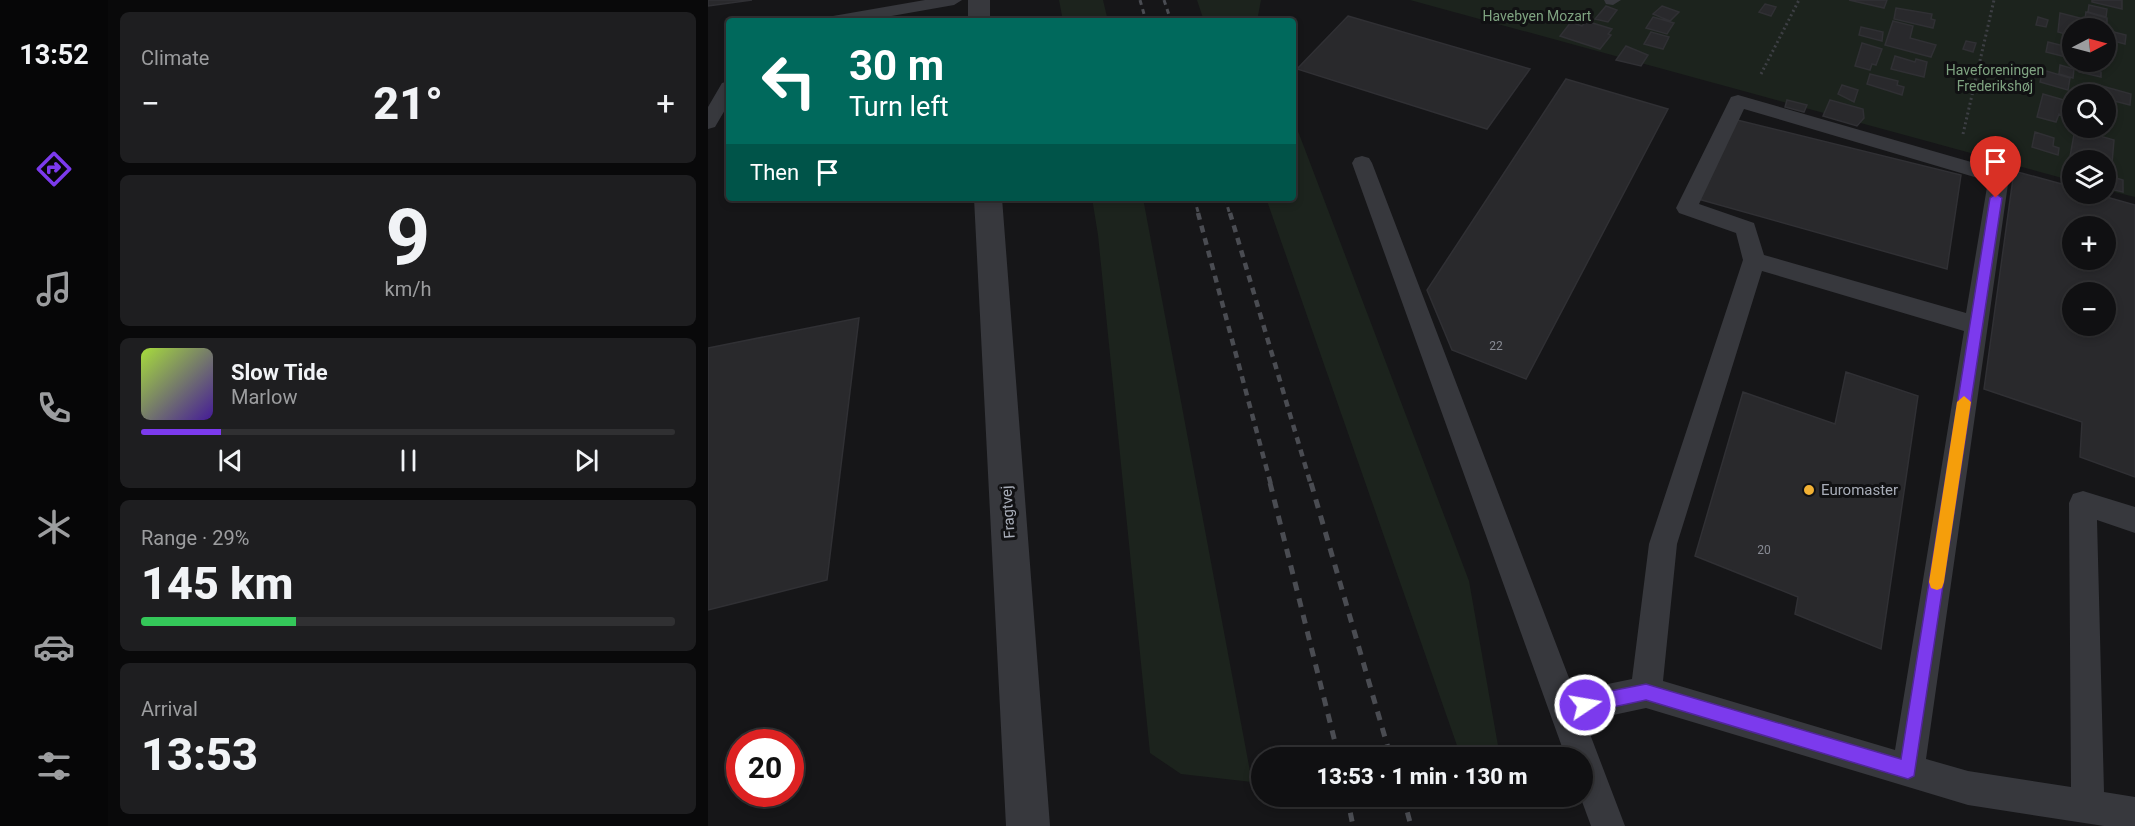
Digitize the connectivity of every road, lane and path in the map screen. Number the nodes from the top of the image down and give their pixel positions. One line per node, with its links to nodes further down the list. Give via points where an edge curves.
1 (954, 0): 5 (lane)
2 (979, 0): 6 (street)
3 (1799, 0): 7 (path)
4 (1994, 0): 10 (path)
5 (851, 18)
6 (979, 18)
7 (1761, 74)
8 (726, 92): 9 (lane)
9 (708, 123)
10 (1963, 134)
11 (1362, 163): 17 (lane)
12 (988, 201): 21 (street, Fragtvej)
13 (1755, 260): 14 (lane); 14 (lane, via 1746,228 1687,208 1738,101 1999,177); 16 (lane, via 1663,544)
14 (1976, 325): 18 (lane)
15 (2135, 520): 19 (lane, via 2083,503)
16 (1646, 692): 17 (lane); 18 (lane)
17 (1565, 709): 22 (lane)
18 (1908, 770): 19 (lane, via 1968,788)
19 (2088, 806): 20 (lane)
20 (2135, 814)
21 (1028, 826)
22 (1608, 826)

